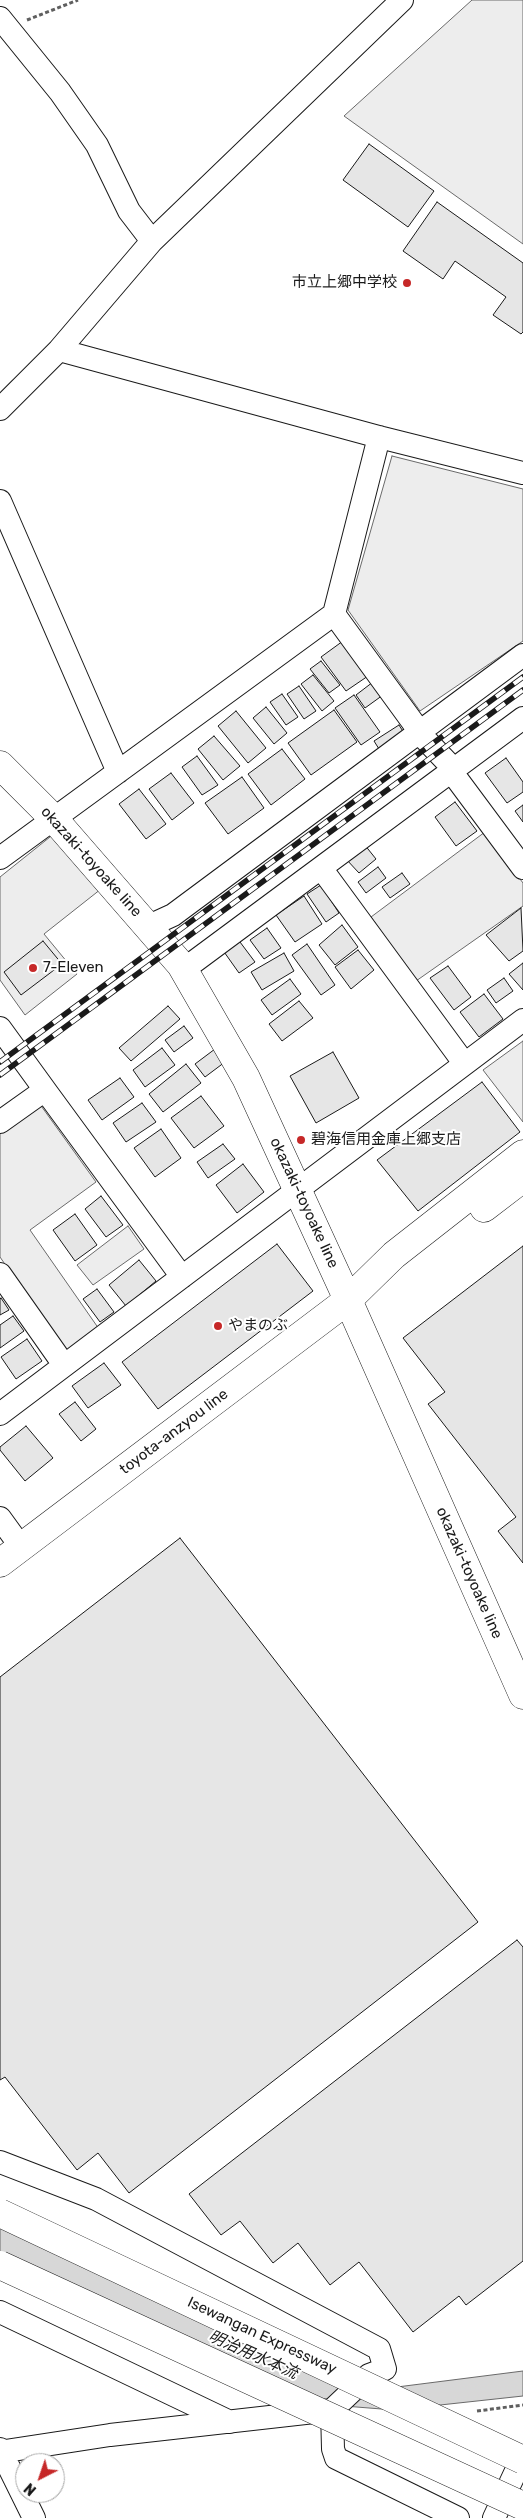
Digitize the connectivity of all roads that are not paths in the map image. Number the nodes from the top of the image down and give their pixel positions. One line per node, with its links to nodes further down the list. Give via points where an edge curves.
1 (402, 0): 3 (street)
2 (3, 28): 3 (street, via 60,92 98,144 129,211)
3 (152, 241): 4 (street)
4 (59, 350): 5 (street); 6 (street)
5 (0, 409)
6 (379, 437): 7 (street); 9 (street)
7 (523, 473)
8 (0, 501): 15 (street)
9 (334, 614): 12 (street); 15 (street)
10 (523, 655): 12 (street)
11 (523, 718): 14 (street)
12 (419, 731): 14 (street); 20 (street, via 173,915)
13 (0, 765): 16 (main road, okazaki-toyoake line)
14 (451, 771): 18 (street); 19 (street)
15 (118, 772): 16 (street)
16 (54, 819): 17 (street); 20 (main road, okazaki-toyoake line)
17 (0, 858)
18 (321, 868): 21 (street); 24 (street)
19 (523, 868)
20 (148, 926): 21 (main road, okazaki-toyoake line)
21 (183, 970): 29 (main road, okazaki-toyoake line, via 246,1078)
22 (523, 1020): 24 (street)
23 (0, 1028): 25 (street)
24 (464, 1063): 29 (street)
25 (44, 1090): 26 (street); 31 (street)
26 (0, 1122)
27 (523, 1154): 32 (main road, toyota-anzyou line, via 394,1255)
28 (523, 1178): 32 (main road, toyota-anzyou line, via 399,1273)
29 (298, 1188): 31 (street); 32 (main road, okazaki-toyoake line)
30 (0, 1274): 33 (street)
31 (182, 1277): 33 (street)
32 (348, 1300): 36 (main road, toyota-anzyou line); 37 (main road, okazaki-toyoake line)
33 (64, 1365): 34 (street)
34 (0, 1414)
35 (0, 1518): 36 (street)
36 (11, 1555)
37 (523, 1695)
38 (0, 2162): 42 (street, via 96,2199 378,2349 385,2369 369,2375)
39 (0, 2213): 45 (main road, Isewangan Expressway, bridge)
40 (0, 2265): 46 (main road, bridge)
41 (0, 2312): 43 (street)
42 (334, 2409): 43 (street); 48 (street, via 333,2448 336,2458)
43 (231, 2422): 44 (street)
44 (0, 2451): 47 (street)
45 (523, 2458): 49 (street)
46 (523, 2506)
47 (34, 2518)
48 (458, 2518)
49 (494, 2518)

